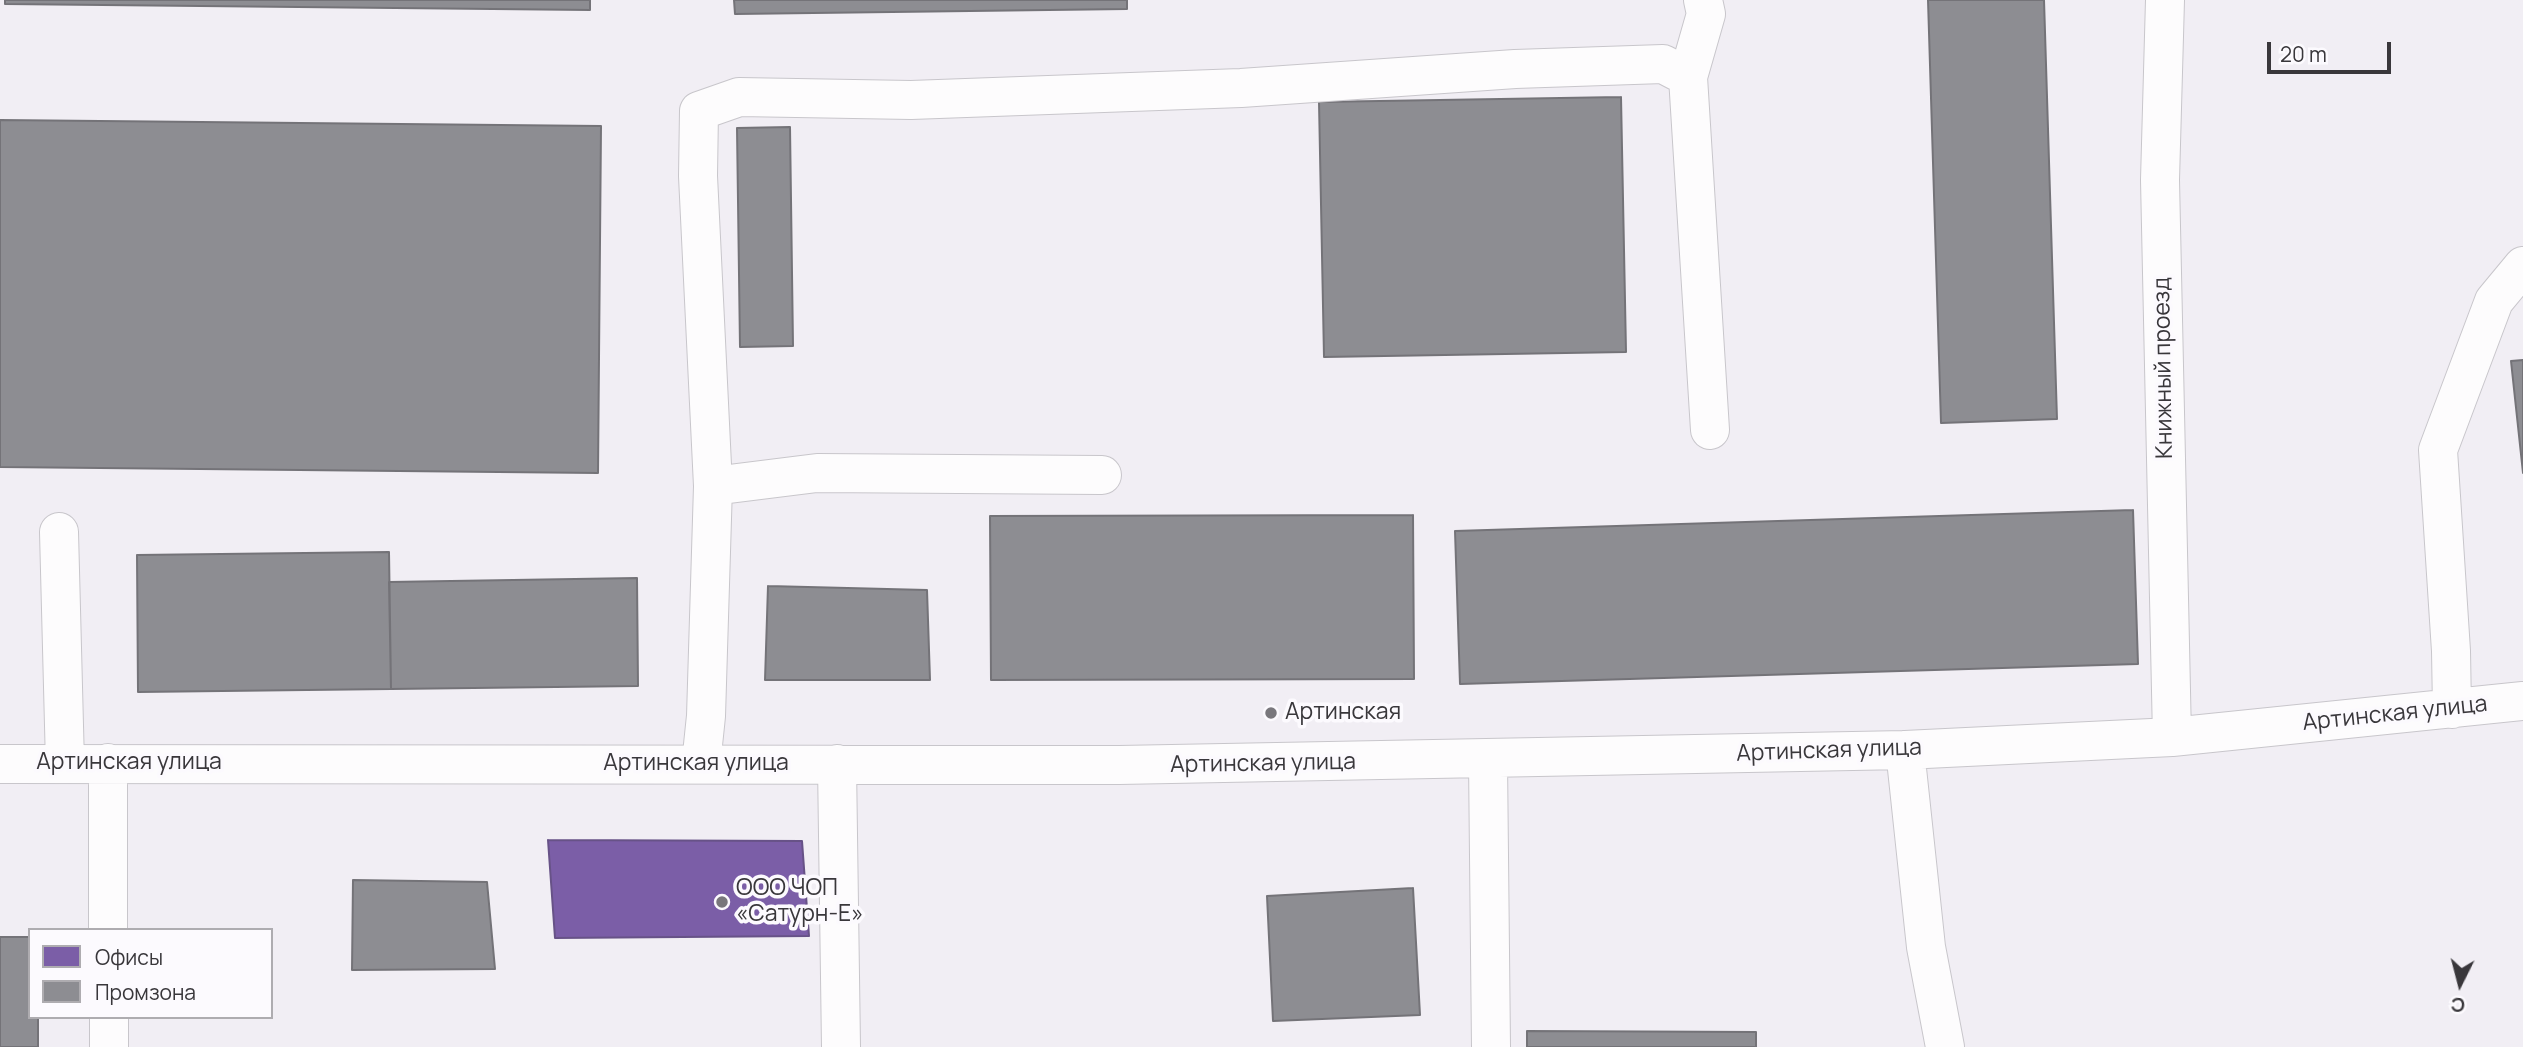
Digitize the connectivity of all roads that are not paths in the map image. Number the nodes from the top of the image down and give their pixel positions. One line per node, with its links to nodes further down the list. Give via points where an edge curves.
1 (1703, 0): 3 (street, via 1706,14)
2 (2165, 0): 11 (street, Книжный проезд, via 2160,180)
3 (1688, 77): 5 (street); 7 (street, via 1663,64 1515,69 1241,88 911,100 739,97 699,111)
4 (2523, 267): 10 (street, via 2494,301 2438,450)
5 (1710, 430)
6 (1102, 475): 7 (street, via 817,473)
7 (713, 486): 17 (street)
8 (59, 532): 16 (street)
9 (2523, 701): 10 (street, Артинская улица)
10 (2452, 709): 11 (street, Артинская улица)
11 (2172, 737): 12 (street, Артинская улица)
12 (1905, 750): 13 (street, Артинская улица); 24 (street, via 1926,947)
13 (1488, 760): 18 (street, Артинская улица); 23 (street)
14 (108, 763): 16 (street, Артинская улица); 17 (street, Артинская улица); 19 (street)
15 (0, 764): 16 (street, Артинская улица)
16 (65, 764)
17 (701, 764): 18 (street, Артинская улица)
18 (837, 764): 22 (street)
19 (108, 928)
20 (109, 1019): 21 (street)
21 (109, 1047)
22 (841, 1047)
23 (1490, 1047)
24 (1945, 1047)

